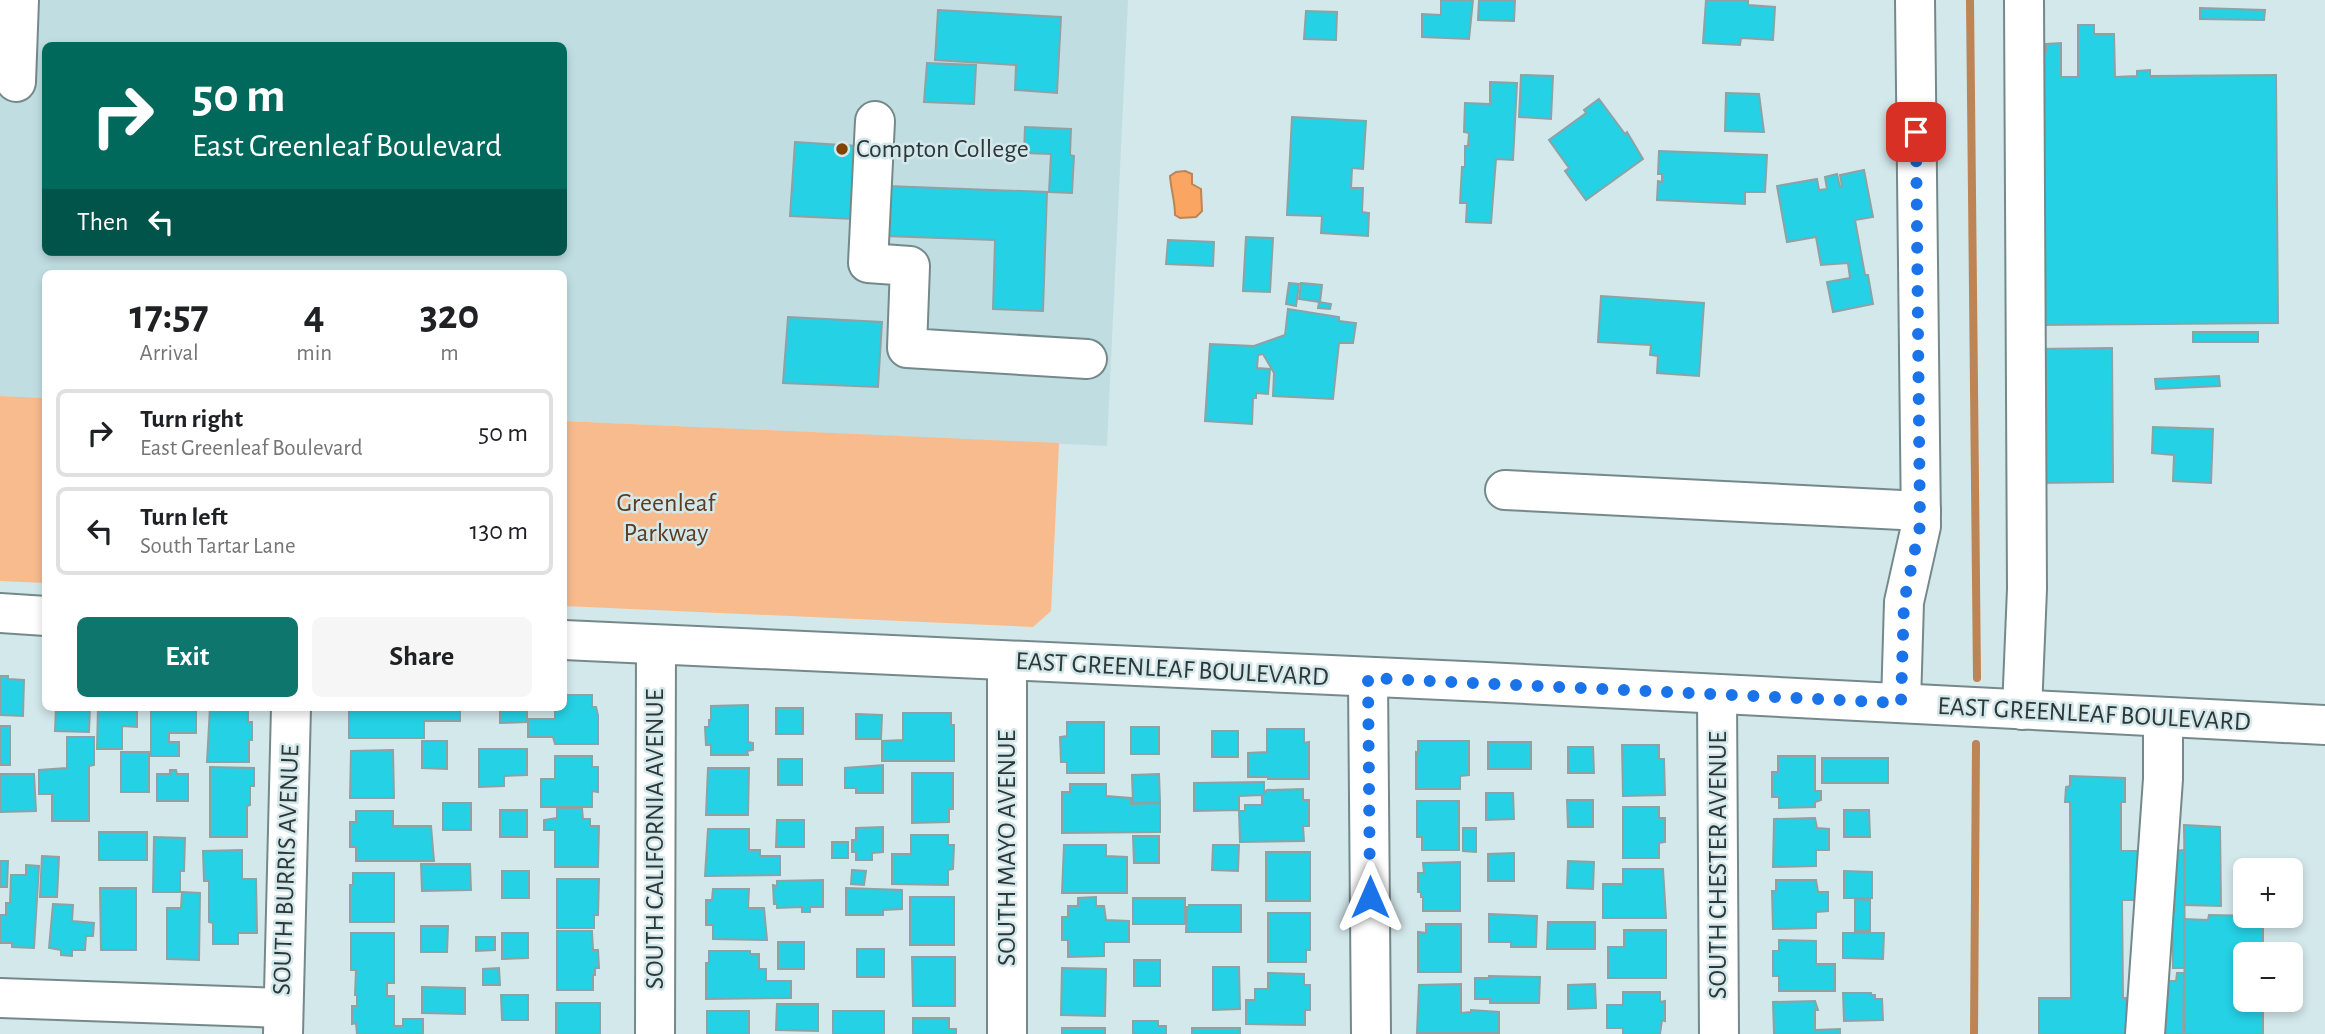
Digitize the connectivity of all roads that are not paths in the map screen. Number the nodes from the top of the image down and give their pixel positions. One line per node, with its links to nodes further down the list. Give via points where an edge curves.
1 (19, 0): 4 (street)
2 (1915, 0): 8 (street)
3 (2024, 0): 17 (street, via 2027,589)
4 (16, 82)
5 (875, 121): 6 (street, via 868,263 910,266 908,348)
6 (1087, 359)
7 (1505, 490): 8 (street)
8 (1920, 511): 16 (street, via 1904,602)
9 (0, 613): 10 (street)
10 (42, 615)
11 (567, 640): 12 (street, EAST GREENLEAF BOULEVARD)
12 (656, 645): 13 (street, EAST GREENLEAF BOULEVARD); 23 (street, SOUTH CALIFORNIA AVENUE)
13 (1007, 661): 14 (street, EAST GREENLEAF BOULEVARD); 24 (street, SOUTH MAYO AVENUE)
14 (1368, 678): 15 (street, EAST GREENLEAF BOULEVARD); 25 (street)
15 (1717, 695): 16 (street, EAST GREENLEAF BOULEVARD); 26 (street, SOUTH CHESTER AVENUE)
16 (1901, 703): 17 (street, EAST GREENLEAF BOULEVARD)
17 (2022, 710): 19 (street, EAST GREENLEAF BOULEVARD)
18 (291, 711): 22 (street, SOUTH BURRIS AVENUE)
19 (2163, 718): 20 (street, EAST GREENLEAF BOULEVARD); 27 (street)
20 (2325, 725)
21 (0, 998): 22 (street)
22 (282, 1021)
23 (654, 1034)
24 (1007, 1034)
25 (1371, 1034)
26 (1719, 1034)
27 (2145, 1034)

